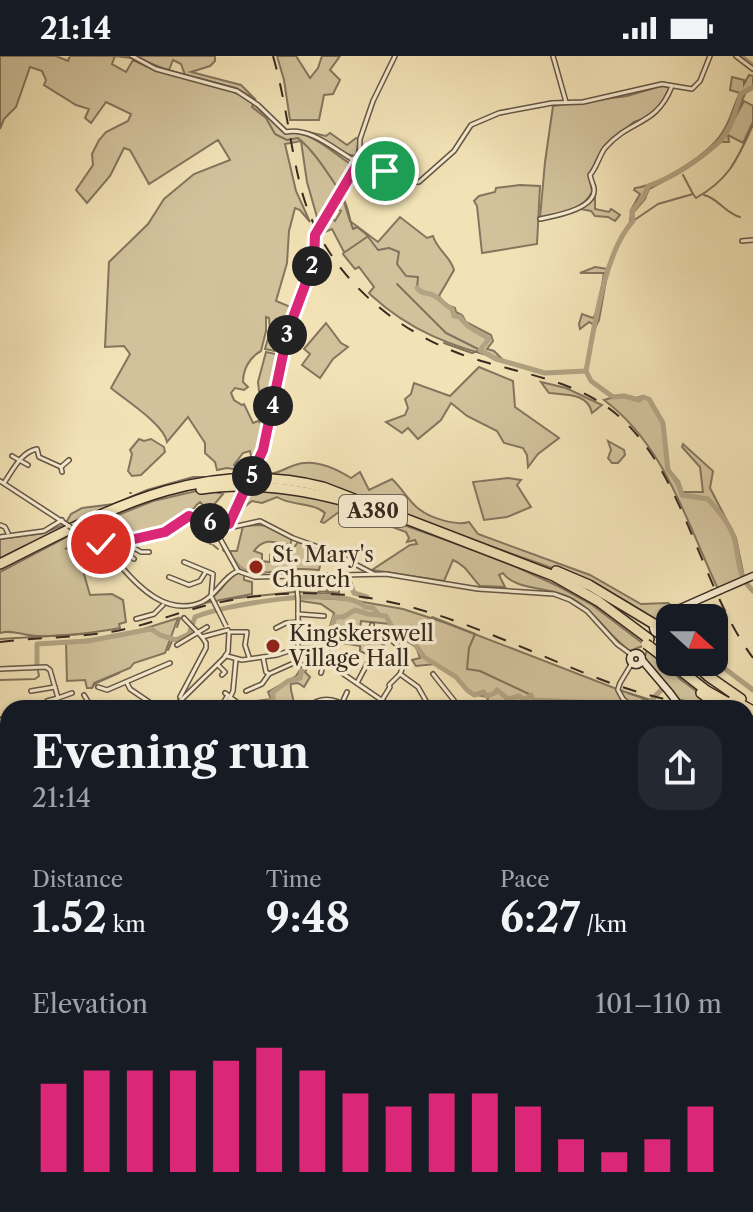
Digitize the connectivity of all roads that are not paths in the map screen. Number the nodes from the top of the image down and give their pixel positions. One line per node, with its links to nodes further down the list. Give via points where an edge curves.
1 (132, 56): 9 (street, via 156,69 228,87 255,102 286,132 314,136)
2 (395, 56): 9 (street, via 369,110)
3 (553, 56): 8 (street)
4 (710, 56): 7 (street, via 697,86)
5 (736, 56): 6 (street)
6 (753, 69)
7 (672, 86): 8 (street); 10 (street, via 654,115 634,123 602,153 590,175 590,200 570,212)
8 (566, 102): 9 (street, via 499,113 471,125 454,151 419,182 403,182 369,162)
9 (358, 163): 20 (street, bridge, via 315,235 314,261 288,331 263,450)
10 (540, 219)
11 (753, 240): 12 (street)
12 (742, 241)
13 (12, 456): 15 (street)
14 (69, 460): 15 (street, via 62,469 39,457 37,449)
15 (20, 461): 16 (street); 17 (street)
16 (28, 465)
17 (2, 482): 18 (street)
18 (62, 520): 22 (street, via 44,531); 25 (street, bridge)
19 (212, 524): 20 (street); 24 (street, via 189,516 165,532); 34 (street)
20 (229, 524): 35 (street, via 260,521)
21 (0, 525): 22 (street)
22 (8, 534): 23 (street)
23 (0, 537)
24 (133, 541): 25 (street); 26 (street)
25 (104, 546): 40 (street)
26 (134, 548): 28 (street); 29 (street, via 129,555)
27 (493, 551): 31 (highway, A380, via 323,487 235,479 128,502); 52 (highway, A380, via 581,590); 52 (highway, A380, via 589,585)
28 (149, 552)
29 (134, 559)
30 (184, 562): 33 (street)
31 (0, 564)
32 (0, 571): 52 (highway, A380, via 85,526 152,500 211,487 287,488 353,504 535,573)
33 (206, 571): 37 (street, via 189,585); 39 (street, via 214,576)
34 (238, 571): 38 (street, via 255,577); 39 (street)
35 (374, 574): 38 (street); 62 (street, via 562,596 587,611)
36 (750, 575): 41 (street, bridge)
37 (169, 577)
38 (297, 577): 42 (street, bridge)
39 (212, 597): 40 (street, via 185,607); 50 (street, bridge)
40 (164, 604): 43 (street, via 154,614)
41 (689, 604)
42 (298, 614): 44 (street); 46 (street)
43 (139, 616)
44 (324, 616)
45 (184, 618): 53 (street)
46 (299, 622): 49 (street, via 287,620); 57 (street)
47 (372, 625): 51 (street)
48 (207, 627): 53 (street)
49 (276, 628)
50 (227, 629): 53 (street); 60 (street); 64 (street, via 247,632)
51 (370, 632): 55 (street); 74 (street, via 383,634 400,649 405,658)
52 (656, 635): 62 (street)
53 (200, 636): 56 (street); 81 (street, via 206,648)
54 (316, 637): 59 (street)
55 (369, 638)
56 (177, 645)
57 (298, 648): 59 (street); 61 (street)
58 (324, 649): 59 (street); 70 (street); 80 (street)
59 (314, 650)
60 (227, 656): 63 (street); 67 (street)
61 (263, 657): 64 (street); 71 (street)
62 (636, 658): 104 (street, bridge, via 618,689); 105 (street, bridge)
63 (236, 659): 64 (street); 92 (street)
64 (249, 659)
65 (170, 663): 79 (street)
66 (367, 664): 80 (street)
67 (218, 665): 73 (street); 84 (street)
68 (302, 665): 71 (street, via 296,662)
69 (0, 669): 82 (street, via 46,667)
70 (321, 673)
71 (269, 674): 86 (street)
72 (433, 674): 103 (street)
73 (222, 675)
74 (398, 676): 101 (street); 102 (street, via 418,687)
75 (680, 676): 106 (highway, A380)
76 (690, 676): 107 (highway, A380)
77 (694, 676): 108 (highway, A380)
78 (710, 676): 109 (highway)
79 (126, 682): 83 (street, via 107,690); 95 (street)
80 (357, 683): 101 (street)
81 (185, 686): 84 (street); 96 (street)
82 (55, 687): 85 (street); 91 (street)
83 (98, 687)
84 (193, 690): 97 (street)
85 (31, 691)
86 (246, 691)
87 (347, 692): 100 (street)
88 (72, 693): 91 (street)
89 (225, 693): 98 (street)
90 (84, 695): 94 (street)
91 (58, 698): 93 (street)
92 (231, 698): 99 (street)
93 (51, 700)
94 (87, 700)
95 (146, 700)
96 (178, 700)
97 (179, 700)
98 (226, 700)
99 (234, 700)
100 (343, 700)
101 (382, 700)
102 (425, 700)
103 (455, 700)
104 (624, 700)
105 (675, 700)
106 (711, 700)
107 (723, 700)
108 (734, 700)
109 (739, 700)

